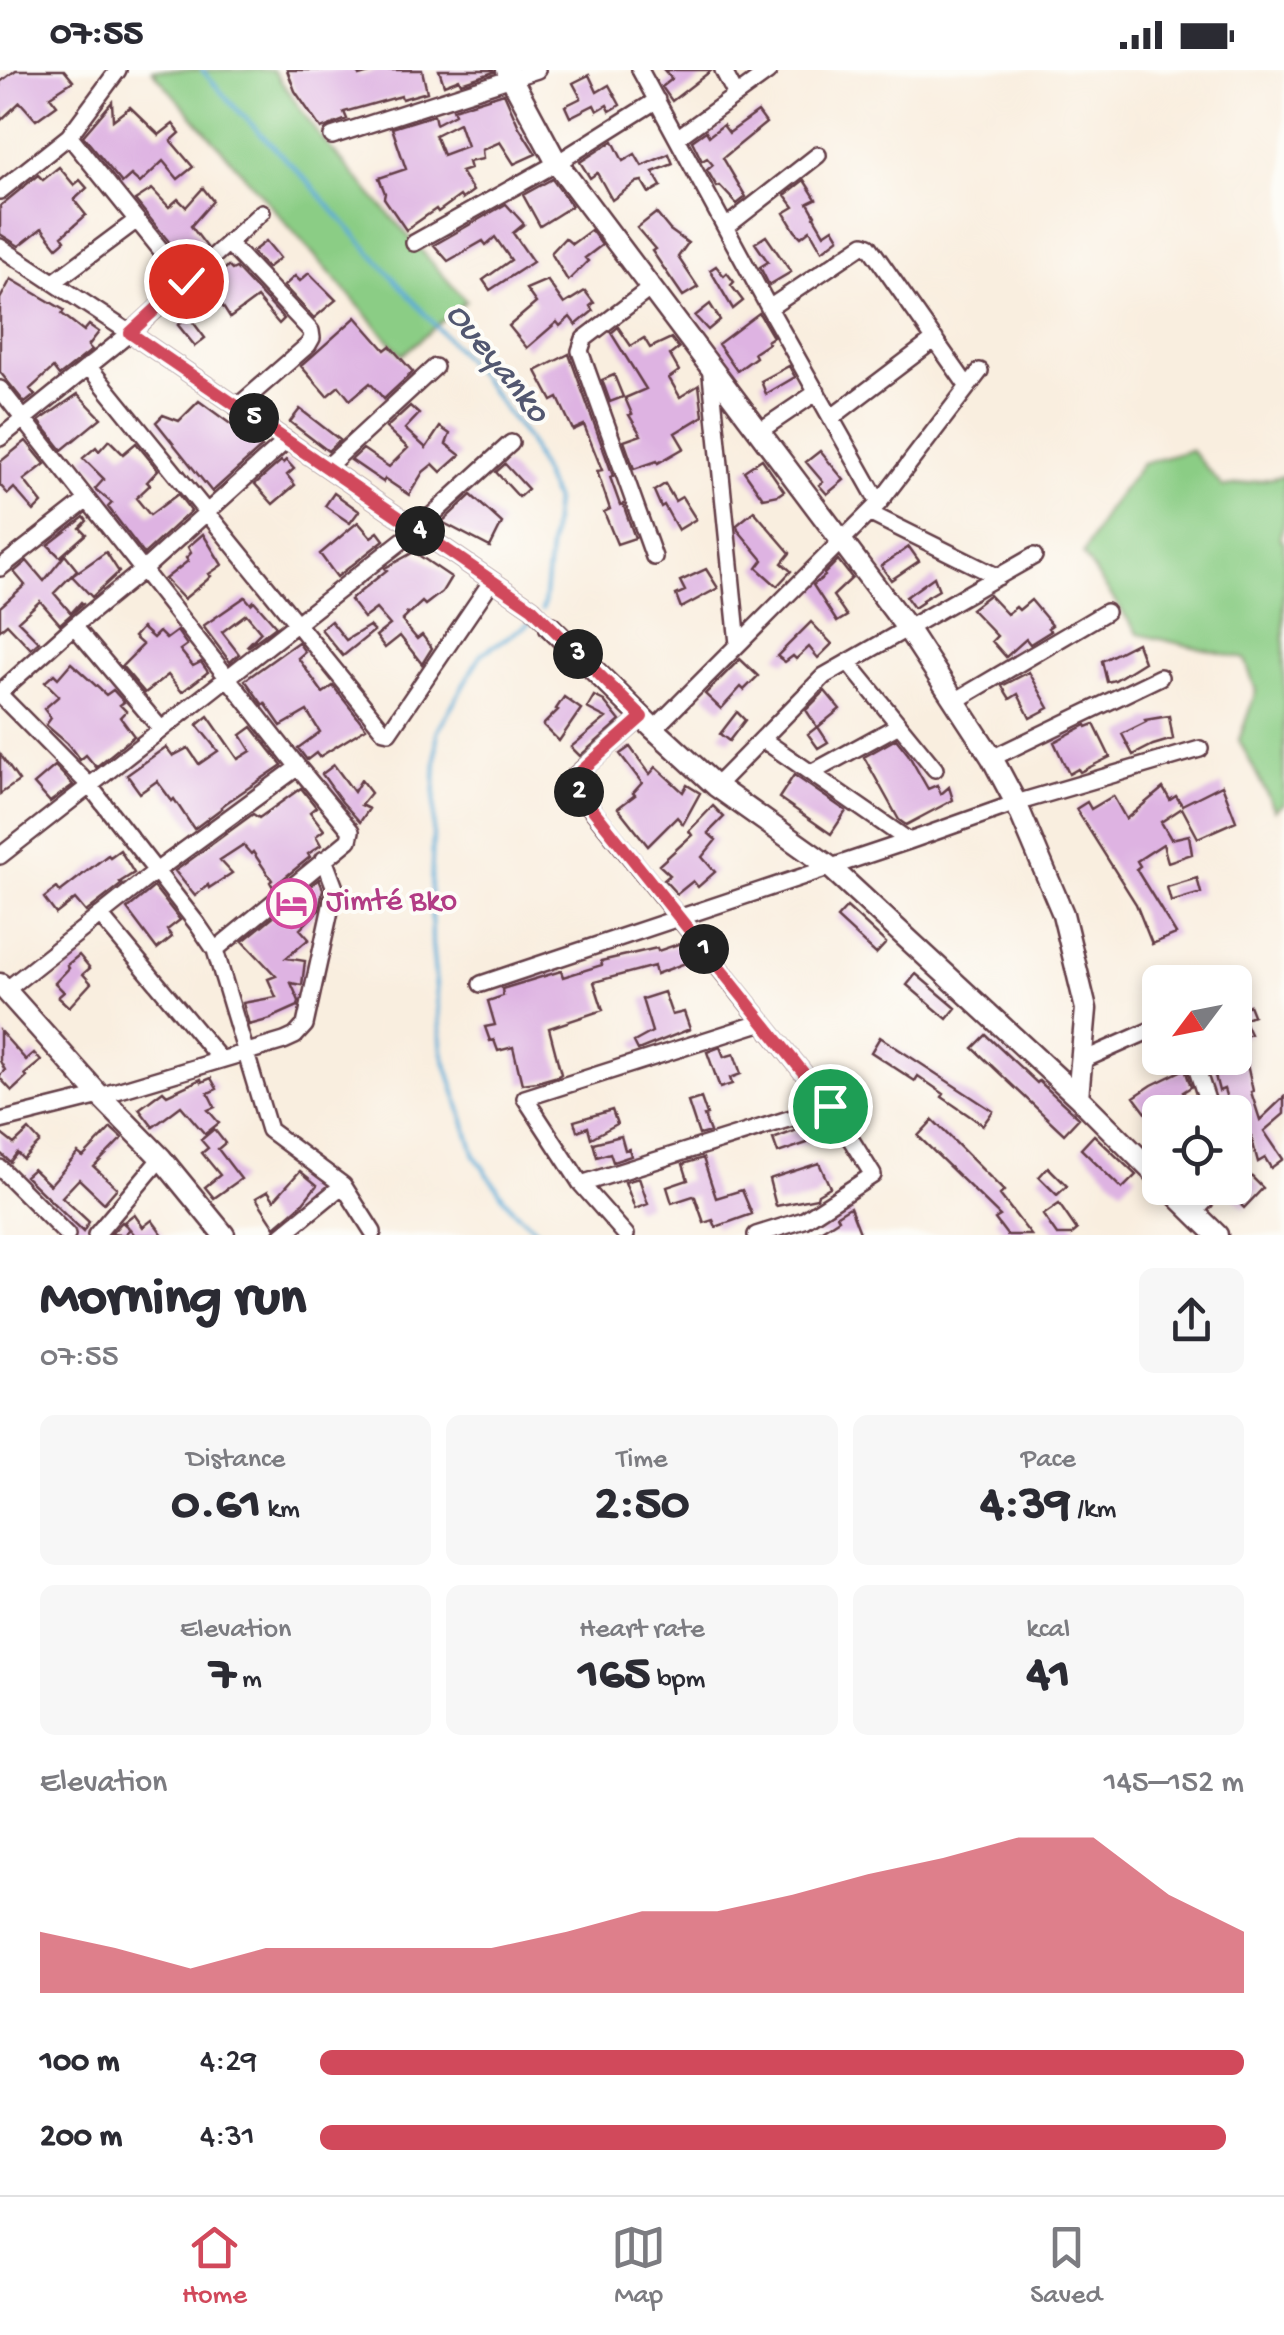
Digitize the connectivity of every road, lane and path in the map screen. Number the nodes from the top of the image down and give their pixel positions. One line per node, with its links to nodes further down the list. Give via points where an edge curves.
1 (118, 70): 9 (street)
2 (537, 70): 6 (street)
3 (640, 70): 8 (street)
4 (723, 70): 7 (street)
5 (768, 72): 7 (street)
6 (509, 75): 10 (street); 13 (street)
7 (736, 95): 11 (street)
8 (656, 100): 11 (street); 13 (street)
9 (69, 136): 14 (street); 16 (street)
10 (332, 136)
11 (677, 138): 17 (street)
12 (818, 155): 17 (street)
13 (557, 163): 19 (street); 23 (street)
14 (0, 191)
15 (262, 212): 18 (street)
16 (137, 220): 21 (street); 22 (street)
17 (726, 226): 24 (street)
18 (228, 243): 21 (street); 34 (street, via 312,338)
19 (414, 243)
20 (0, 247): 22 (street)
21 (186, 281): 25 (street)
22 (54, 282): 25 (street)
23 (652, 287): 28 (street); 48 (street, via 584,338 580,351)
24 (769, 308): 26 (street, via 864,244); 33 (street)
25 (130, 333): 27 (street); 34 (street)
26 (935, 339): 31 (street); 35 (street)
27 (88, 366): 36 (street); 44 (street)
28 (710, 366): 37 (street); 58 (street)
29 (435, 367): 41 (street)
30 (980, 371): 31 (street)
31 (968, 386): 43 (street)
32 (0, 389): 36 (street)
33 (817, 392): 35 (street); 37 (street)
34 (237, 407): 39 (street)
35 (831, 418): 43 (street)
36 (24, 419): 38 (street); 42 (street)
37 (758, 432): 46 (street)
38 (0, 438)
39 (287, 440): 41 (street); 44 (street)
40 (511, 443): 45 (street)
41 (326, 467): 45 (street)
42 (88, 500): 49 (street); 50 (street)
43 (874, 508): 46 (street); 51 (street)
44 (207, 512): 50 (street); 54 (street)
45 (416, 529): 52 (street); 54 (street)
46 (841, 540): 57 (street); 58 (street)
47 (1034, 556): 51 (street)
48 (654, 557)
49 (0, 568)
50 (144, 569): 55 (street); 61 (street)
51 (998, 576): 57 (street)
52 (492, 582): 54 (street, via 389,732); 56 (street)
53 (1106, 612): 63 (street)
54 (297, 624): 61 (street)
55 (74, 626): 62 (street); 66 (street)
56 (550, 627): 64 (street)
57 (908, 628): 59 (street); 63 (street)
58 (738, 644): 64 (street)
59 (848, 662): 65 (street); 67 (street, via 824,676)
60 (1160, 676): 69 (street)
61 (228, 678): 66 (street); 70 (street)
62 (0, 694): 73 (street)
63 (955, 701): 69 (street)
64 (648, 723): 74 (street); 82 (street, via 570,781)
65 (899, 725): 71 (street); 72 (street)
66 (161, 730): 73 (street)
67 (762, 739): 72 (street); 74 (street)
68 (1200, 749): 75 (street)
69 (992, 758): 75 (street)
70 (298, 767): 78 (street, via 352,830); 80 (street)
71 (935, 769)
72 (811, 773): 76 (street)
73 (89, 785): 77 (street); 80 (street)
74 (716, 786): 79 (street)
75 (1016, 803): 76 (street); 90 (street, via 1063,914 1086,1009)
76 (909, 841): 79 (street)
77 (0, 856)
78 (324, 859): 83 (street); 88 (street, via 335,888 305,1026 284,1041)
79 (830, 867): 82 (street); 92 (street)
80 (156, 871): 81 (street); 83 (street)
81 (100, 915): 85 (street); 89 (street)
82 (679, 918): 84 (street); 86 (street)
83 (215, 950): 88 (street)
84 (482, 984)
85 (3, 987): 91 (street)
86 (762, 1022): 93 (street); 98 (street, via 526,1098)
87 (1142, 1034): 90 (street)
88 (245, 1051): 89 (street); 99 (street, via 270,1130)
89 (220, 1059): 91 (street)
90 (1081, 1061): 92 (street)
91 (100, 1096): 94 (street); 95 (street)
92 (1078, 1098): 96 (street)
93 (830, 1106): 98 (street); 109 (street, via 872,1175 804,1220)
94 (0, 1121)
95 (160, 1158): 105 (street); 106 (street)
96 (1142, 1161)
97 (0, 1168): 104 (street)
98 (581, 1184): 108 (street)
99 (342, 1186): 103 (street); 107 (street)
100 (1186, 1205): 102 (street)
101 (1201, 1205): 102 (street)
102 (1194, 1213): 110 (street)
103 (373, 1232)
104 (67, 1235)
105 (96, 1235)
106 (224, 1235)
107 (282, 1235)
108 (626, 1235)
109 (756, 1235)
110 (1217, 1235)

